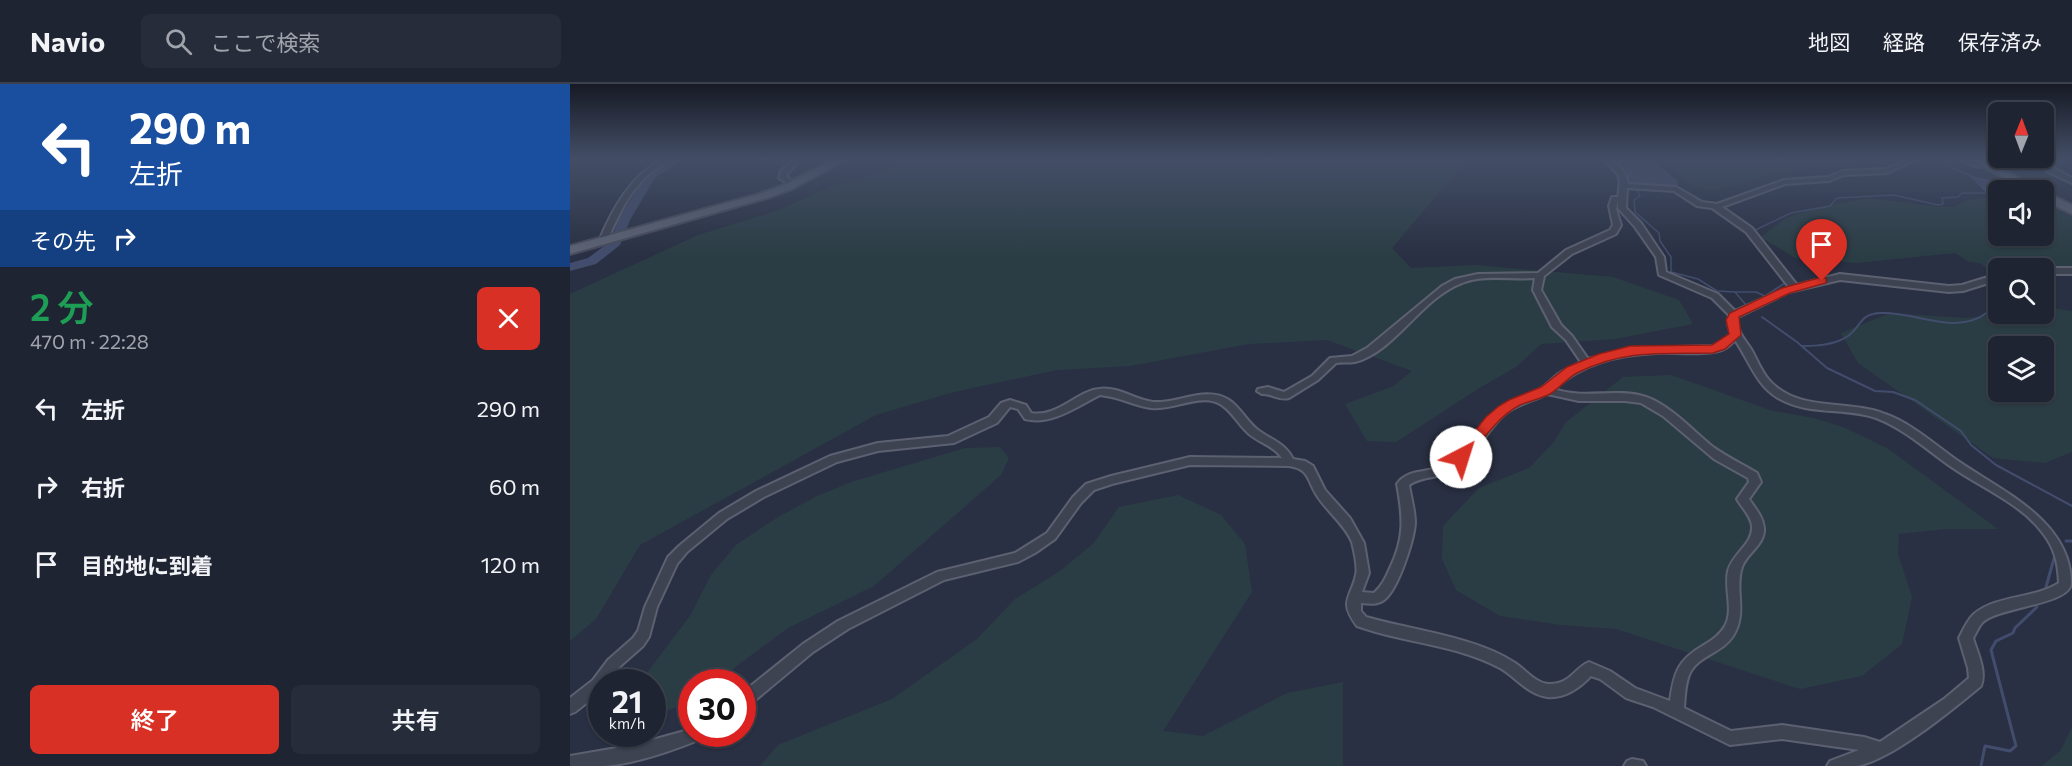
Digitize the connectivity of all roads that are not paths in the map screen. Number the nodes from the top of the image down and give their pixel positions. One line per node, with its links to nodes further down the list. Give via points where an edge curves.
1 (629, 191): 10 (street, via 616,210)
2 (773, 191): 10 (main road)
3 (1628, 191): 6 (street)
4 (1680, 191): 8 (street, via 1700,204)
5 (1759, 191): 8 (street)
6 (1622, 199): 14 (street, via 1613,202 1617,225 1613,232 1569,252); 17 (street, via 1622,208 1660,257 1662,273 1714,296)
7 (2054, 201): 9 (main road)
8 (1715, 206): 16 (street, via 1749,230)
9 (2072, 210)
10 (607, 240): 11 (main road)
11 (570, 250)
12 (2054, 271): 13 (street)
13 (2072, 271)
14 (1540, 275): 19 (street, via 1537,290 1557,327); 21 (street, via 1491,275 1458,282 1433,297 1392,336 1356,358 1333,360 1315,378 1285,396)
15 (1988, 280): 16 (street, via 1949,289 1850,277)
16 (1795, 288): 17 (street)
17 (1734, 315): 18 (street)
18 (1735, 335): 19 (street, via 1713,349 1630,350); 28 (street, via 1768,386 1783,397 1802,405 1880,415 2029,508 2060,545 2067,572 2065,585 2052,594 1989,611 1977,619 1966,638 1976,681)
19 (1586, 363): 20 (street, via 1564,374)
20 (1546, 390): 23 (street, via 1504,410 1454,465 1403,484 1408,540 1402,559 1383,595 1377,599); 26 (street, via 1562,397 1638,398 1681,424 1718,456 1753,476 1755,482 1743,499 1758,528 1756,539 1737,563 1735,614 1730,631 1684,670)
21 (1262, 391)
22 (1289, 462): 23 (street, via 1309,469 1358,543 1363,573); 24 (street, via 1190,461 1090,487 1051,536 1031,550 1018,557 941,576 843,625 807,648); 25 (street, via 1281,448 1251,430 1222,400 1206,398 1152,405 1106,392 1033,418 1022,407 1010,403 993,420 950,440 878,447 834,459 759,494 715,522 683,549 672,561 638,642 613,664 598,686)
23 (1354, 596): 26 (street, via 1355,613 1362,622 1470,649 1507,665 1537,687 1568,687 1589,668 1631,693)
24 (756, 690)
25 (570, 707)
26 (1676, 712): 28 (street, via 1730,738 1782,732)
27 (678, 740): 29 (street, via 622,757)
28 (1881, 750): 32 (street)
29 (570, 763)
30 (1632, 766): 31 (street)
31 (1638, 766)
32 (1835, 766)

